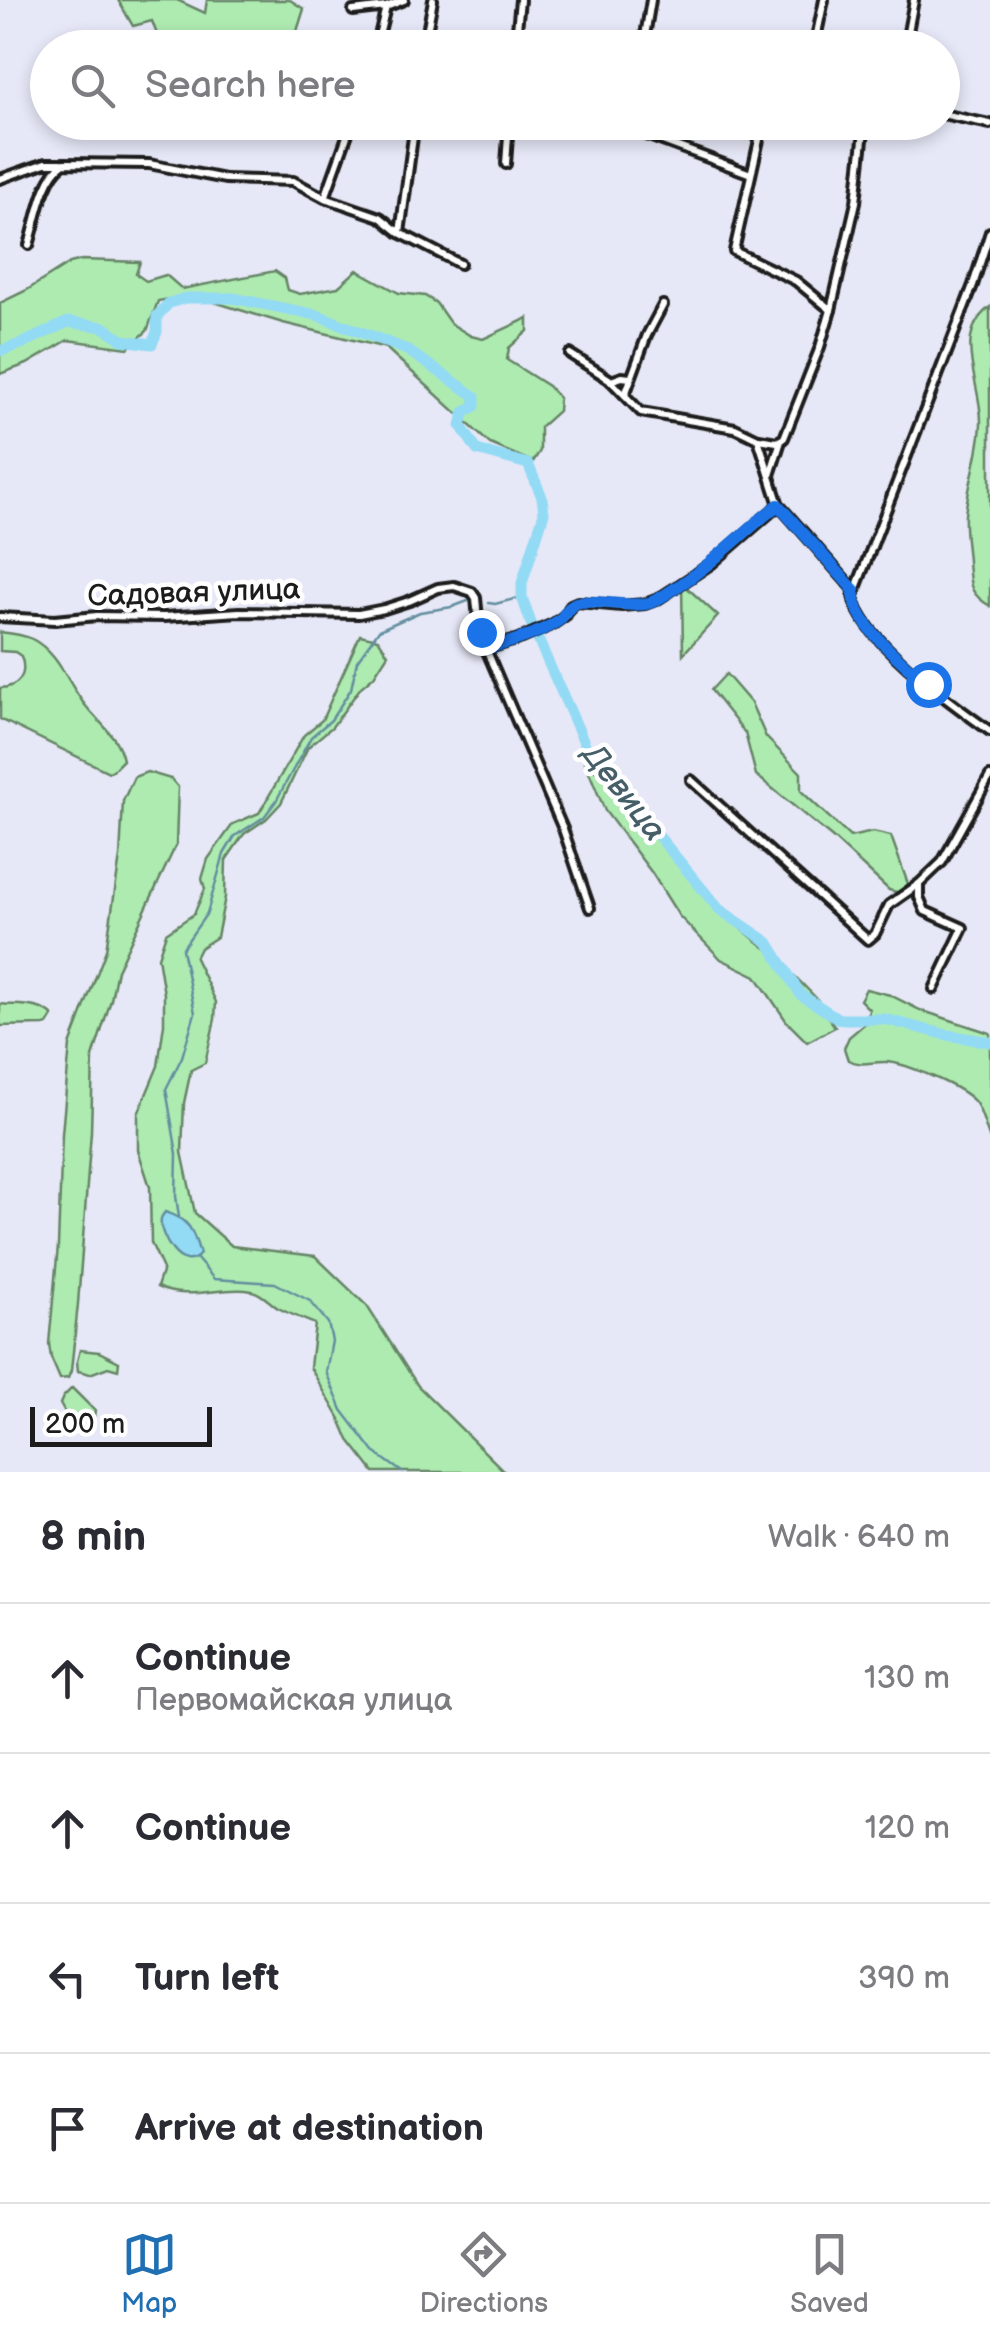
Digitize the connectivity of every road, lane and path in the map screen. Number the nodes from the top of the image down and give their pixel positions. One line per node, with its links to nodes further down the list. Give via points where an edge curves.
1 (404, 0): 7 (street)
2 (433, 0): 10 (street)
3 (520, 0): 11 (street)
4 (651, 0): 12 (street)
5 (824, 0): 13 (street)
6 (914, 0): 14 (street)
7 (386, 7): 8 (street); 9 (street)
8 (353, 11)
9 (380, 30)
10 (427, 30)
11 (517, 30)
12 (646, 30)
13 (818, 30)
14 (908, 30)
15 (960, 118): 16 (street)
16 (990, 124)
17 (346, 140): 27 (street)
18 (412, 140): 29 (street)
19 (508, 140): 24 (street)
20 (660, 140): 25 (street)
21 (758, 140): 25 (street)
22 (862, 140): 33 (street, via 856,202)
23 (64, 163): 26 (street); 27 (street, via 149,164 225,180 293,181); 30 (street, via 50,176)
24 (506, 164)
25 (751, 174): 33 (street, via 734,251 796,281)
26 (0, 179)
27 (326, 198): 29 (street, via 380,218)
28 (990, 232): 42 (street)
29 (400, 233): 31 (street)
30 (29, 245)
31 (460, 264)
32 (663, 305): 35 (street)
33 (831, 310): 39 (street)
34 (570, 354): 36 (street)
35 (630, 378): 36 (street); 37 (street)
36 (612, 381): 37 (street)
37 (625, 396): 38 (street, via 640,412 736,428)
38 (758, 438): 39 (street); 40 (street)
39 (781, 441): 40 (street)
40 (770, 476): 41 (street)
41 (778, 505): 42 (street); 44 (street, via 712,564 658,599 622,606 578,602 553,624)
42 (854, 590): 45 (street, via 859,614 877,636)
43 (0, 617): 44 (street, Садовая улица, via 359,614 446,586 476,598)
44 (486, 649): 49 (street)
45 (990, 731)
46 (990, 776): 48 (street, via 942,862)
47 (691, 780): 48 (street, via 868,940 889,905)
48 (919, 884): 50 (street, via 924,911 962,928)
49 (590, 908)
50 (934, 989)

